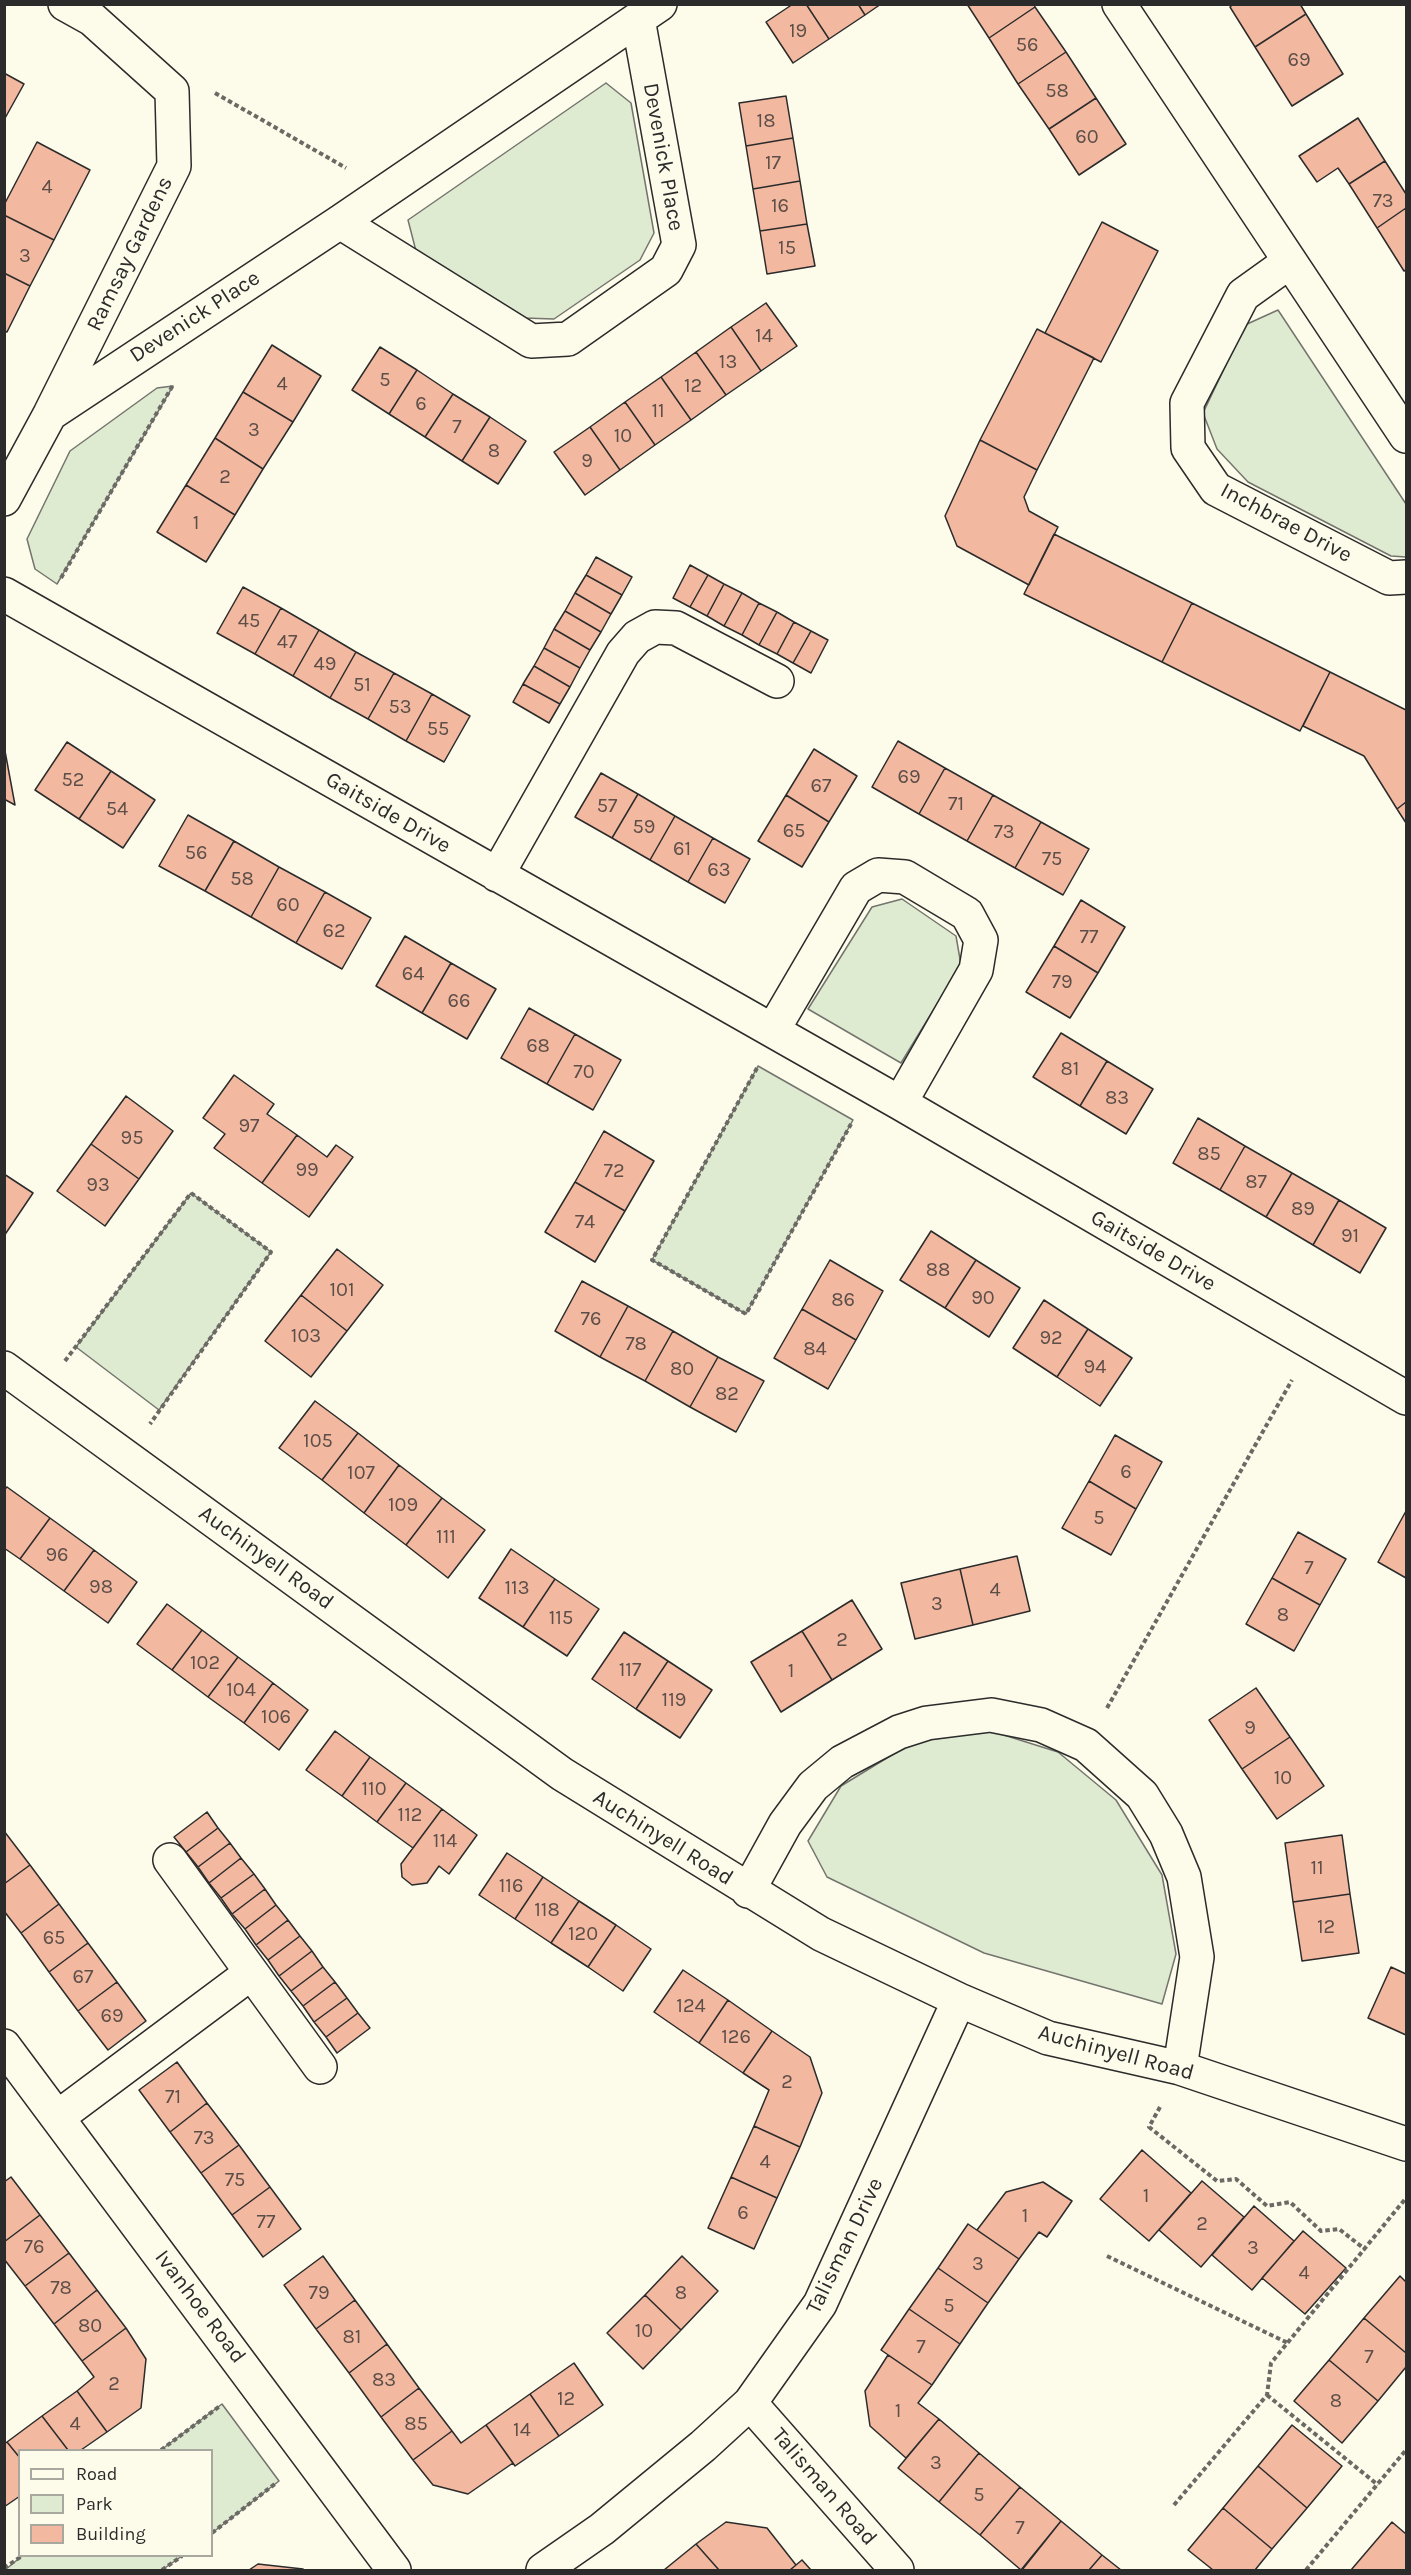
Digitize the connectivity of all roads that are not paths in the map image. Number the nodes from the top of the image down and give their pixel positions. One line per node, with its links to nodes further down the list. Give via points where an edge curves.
1 (65, 4): 6 (street, Ramsay Gardens, via 92,19 172,91 174,166)
2 (1119, 4): 5 (street)
3 (649, 12): 4 (street, Devenick Place); 4 (street, Devenick Place, via 679,245 666,270 568,339 531,341)
4 (340, 222): 6 (street, Devenick Place)
5 (1290, 262): 7 (street); 9 (street, Inchbrae Drive, via 1243,295 1187,403 1188,448 1216,489 1389,578)
6 (50, 414): 8 (street, Ramsay Gardens)
7 (1407, 436)
8 (4, 499)
9 (1407, 577)
10 (4, 594): 12 (street, Gaitside Drive)
11 (777, 681): 12 (street, via 676,628 655,627 637,637 623,653)
12 (497, 875): 13 (street, Gaitside Drive)
13 (773, 1030): 14 (street, Gaitside Drive); 14 (street, via 856,888 878,875 905,877 968,914 981,940 976,970)
14 (900, 1103): 16 (street, Gaitside Drive)
15 (4, 1368): 18 (street, Auchinyell Road, via 562,1774)
16 (1407, 1398)
17 (170, 1860): 19 (street)
18 (748, 1891): 20 (street, Auchinyell Road, via 821,1934); 23 (street, via 785,1824 813,1786 842,1762 899,1732 927,1723 991,1715 1041,1725 1086,1745 1142,1795 1166,1834 1184,1877 1197,1957)
19 (251, 1973): 22 (street); 24 (street)
20 (959, 2000): 23 (street, Auchinyell Road, via 1048,2038); 26 (street, Talisman Drive, via 820,2304)
21 (4, 2046): 24 (street, Ivanhoe Road)
22 (320, 2067)
23 (1180, 2068): 25 (street, Auchinyell Road)
24 (58, 2117): 27 (street, Ivanhoe Road)
25 (1407, 2144)
26 (750, 2403): 28 (street, Talisman Drive, via 602,2529); 29 (street, Talisman Road)
27 (394, 2571)
28 (543, 2571)
29 (897, 2571)

